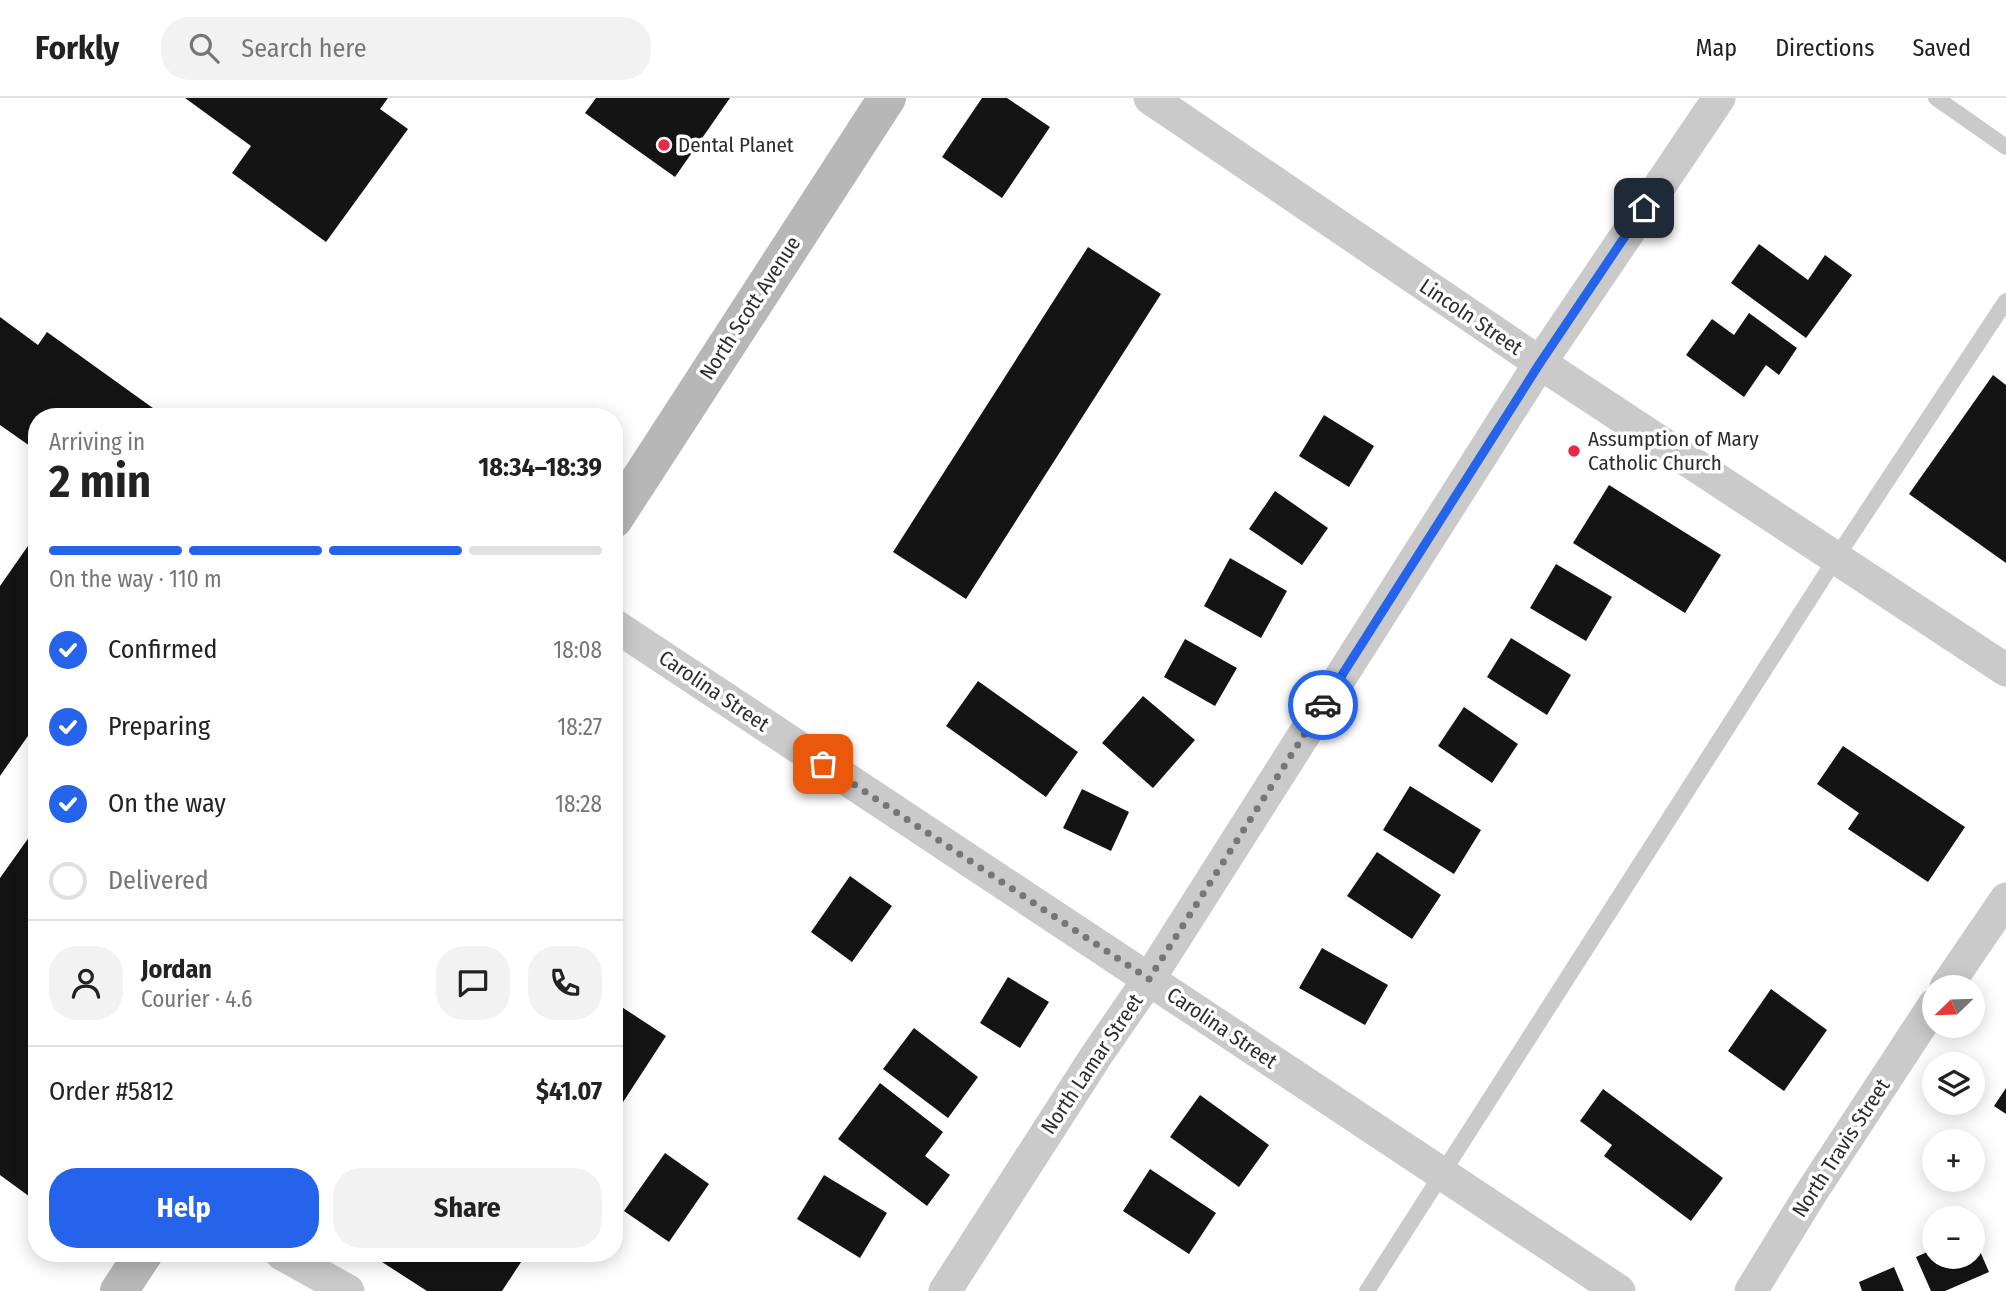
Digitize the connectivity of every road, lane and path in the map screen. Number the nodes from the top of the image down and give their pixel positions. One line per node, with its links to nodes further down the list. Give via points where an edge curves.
1 (887, 98): 8 (main road, North Scott Avenue)
2 (1150, 98): 7 (street, Lincoln Street)
3 (1719, 98): 7 (street, North Lamar Street)
4 (1936, 98): 5 (lane)
5 (2006, 147)
6 (2006, 302): 9 (lane)
7 (1540, 363): 9 (street, Lincoln Street); 14 (street, North Lamar Street)
8 (623, 505)
9 (1836, 558): 11 (street, Lincoln Street); 16 (lane)
10 (623, 631): 14 (street, Carolina Street)
11 (2006, 670)
12 (2006, 899): 13 (street)
13 (1954, 975)
14 (1149, 979): 16 (street, Carolina Street); 21 (street, North Lamar Street)
15 (1922, 1023): 24 (street, North Travis Street)
16 (1441, 1173): 22 (lane); 23 (street, Carolina Street)
17 (138, 1262): 19 (main road)
18 (296, 1262): 20 (street)
19 (119, 1291)
20 (348, 1291)
21 (945, 1291)
22 (1367, 1291)
23 (1619, 1291)
24 (1751, 1291)

